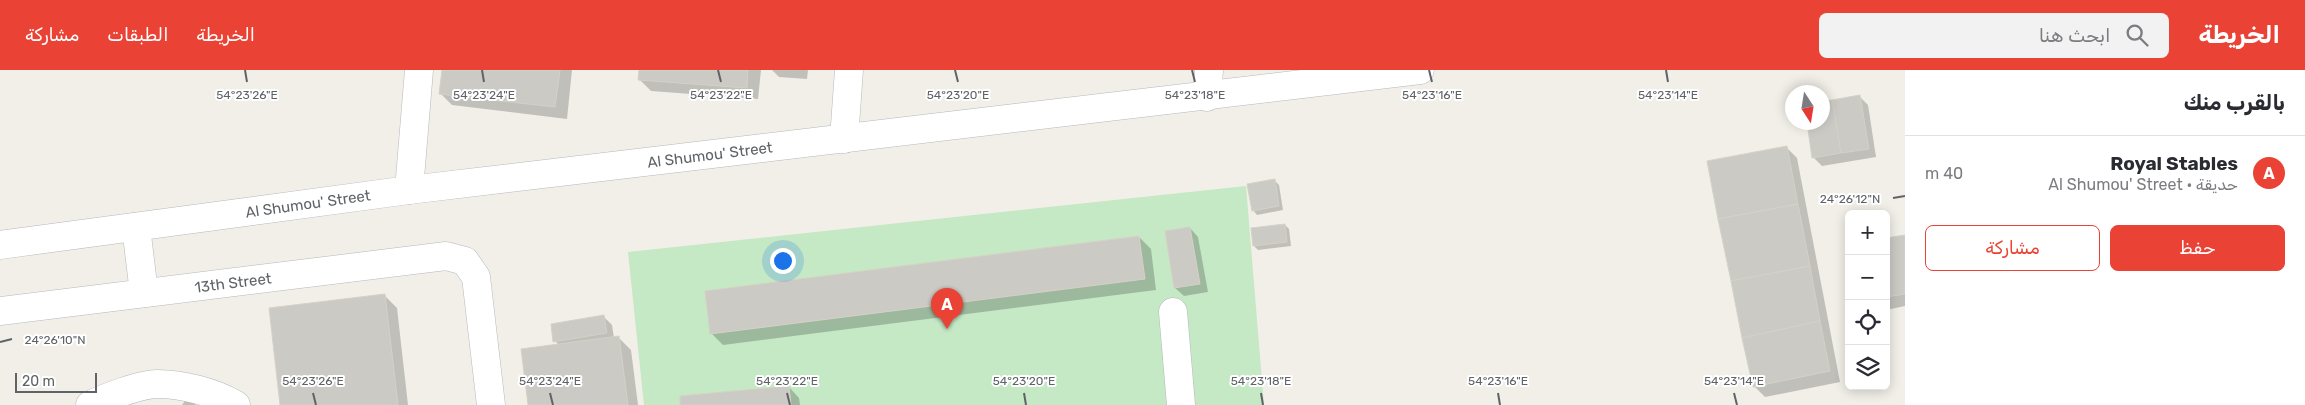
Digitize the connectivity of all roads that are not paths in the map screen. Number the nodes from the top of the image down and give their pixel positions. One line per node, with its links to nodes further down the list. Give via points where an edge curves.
1 (419, 70): 7 (street)
2 (850, 70): 6 (street)
3 (1209, 70): 5 (street)
4 (1420, 70): 5 (street, Al Shumou' Street)
5 (1206, 97): 6 (street, Al Shumou' Street)
6 (844, 139): 7 (street, Al Shumou' Street)
7 (410, 190): 8 (street, Al Shumou' Street)
8 (136, 227): 9 (street, Al Shumou' Street); 10 (street)
9 (0, 245)
10 (144, 293): 11 (street, 13th Street); 15 (street, 13th Street, via 446,256 465,261 476,277)
11 (0, 311)
12 (1173, 312): 16 (street)
13 (90, 405): 14 (street, via 155,384 198,390)
14 (236, 405)
15 (491, 405)
16 (1181, 405)

